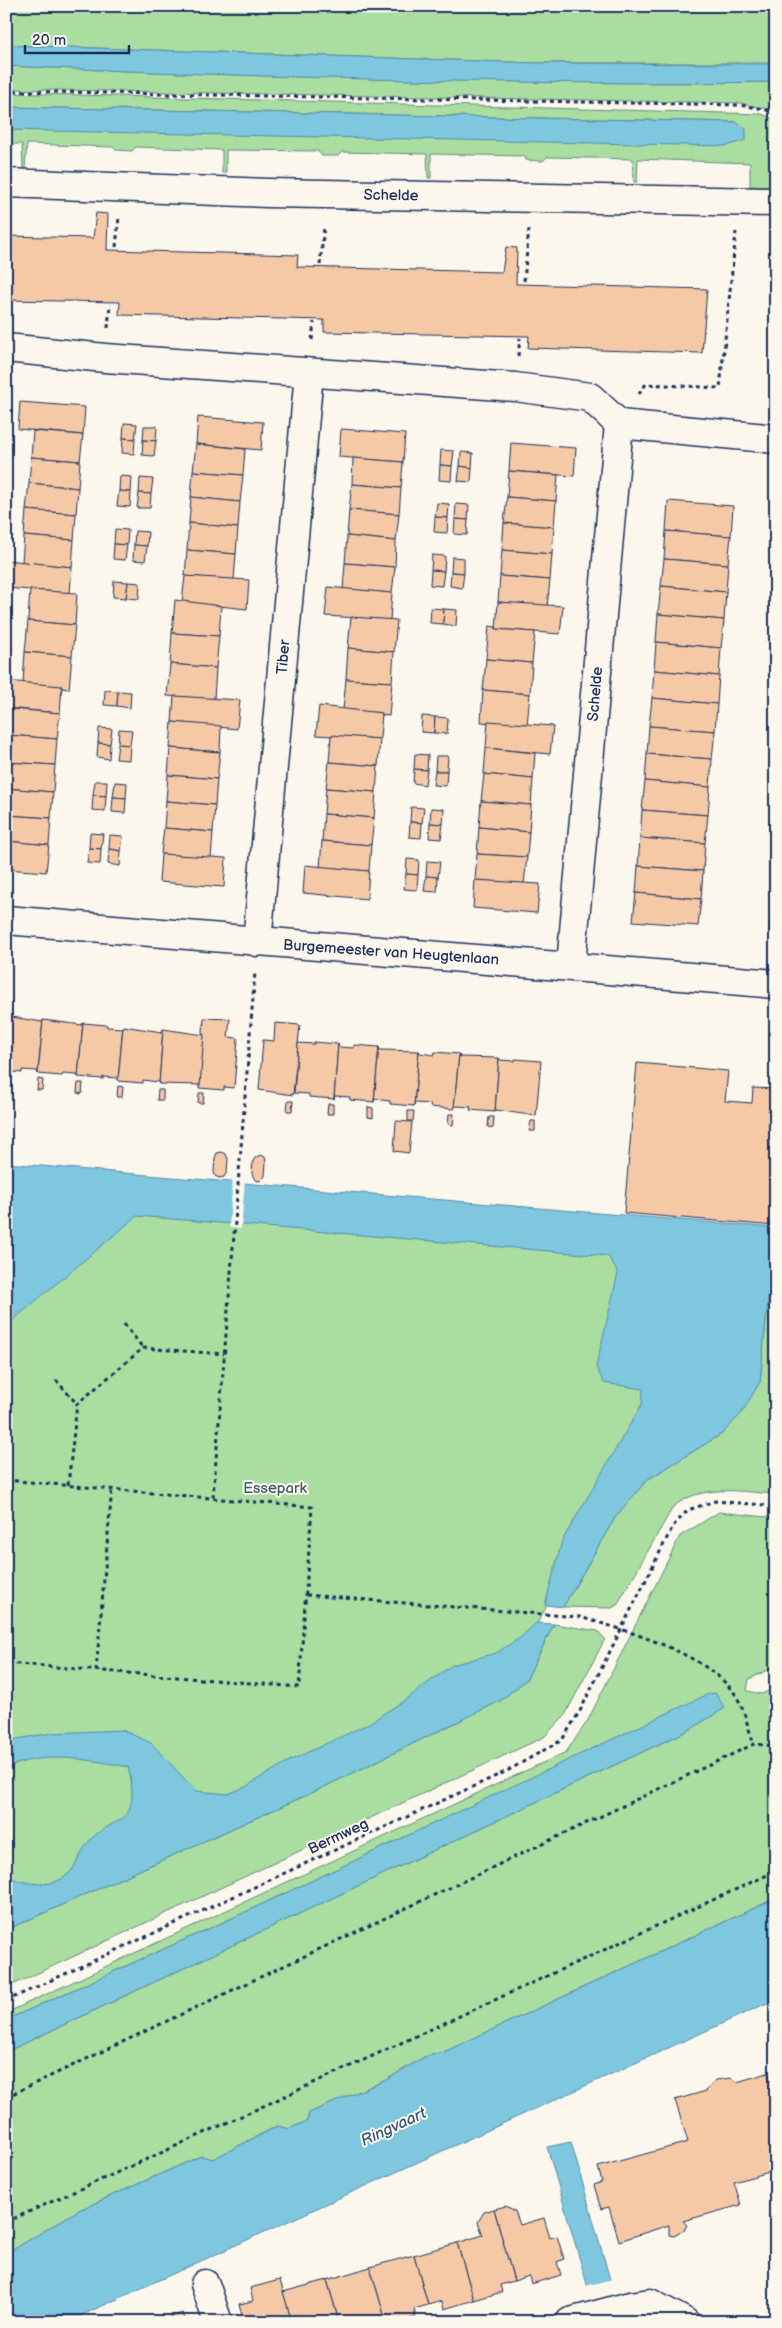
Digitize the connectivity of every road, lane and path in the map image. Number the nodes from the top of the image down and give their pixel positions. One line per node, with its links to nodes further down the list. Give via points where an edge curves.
1 (668, 6): 2 (path)
2 (668, 11)
3 (6, 91): 4 (path, via 740,105)
4 (776, 114)
5 (6, 183): 6 (street, Schelde, via 268,193)
6 (740, 201): 7 (street, Schelde); 10 (path, via 720,388 646,384)
7 (776, 202)
8 (6, 348): 9 (street)
9 (309, 373): 10 (street, via 515,386 590,397); 13 (street, Tiber)
10 (619, 424): 11 (street); 14 (street, Schelde)
11 (776, 439)
12 (6, 920): 13 (street, Burgemeester van Heugtenlaan)
13 (257, 942): 14 (street, Burgemeester van Heugtenlaan); 18 (path)
14 (571, 965): 15 (street, Burgemeester van Heugtenlaan)
15 (776, 984)
16 (124, 1324): 17 (path)
17 (143, 1348): 18 (path); 20 (path)
18 (224, 1354): 24 (path)
19 (56, 1380): 20 (path)
20 (77, 1404): 22 (path)
21 (6, 1480): 22 (path)
22 (68, 1486): 23 (path)
23 (112, 1488): 24 (path); 29 (path)
24 (213, 1497): 26 (path, via 312,1507)
25 (776, 1506): 27 (path, Bermweg, via 715,1501 688,1510 673,1526)
26 (306, 1595): 27 (path, via 579,1617); 29 (path, via 299,1687)
27 (621, 1628): 30 (path, via 696,1660 716,1673 736,1695); 33 (path, Bermweg, via 562,1740 507,1771)
28 (6, 1663): 29 (path)
29 (96, 1671)
30 (754, 1744): 31 (path); 34 (path)
31 (776, 1746)
32 (776, 1872): 35 (path)
33 (6, 2001)
34 (6, 2096)
35 (6, 2222)
36 (205, 2284): 38 (street)
37 (576, 2320): 39 (street, via 650,2303)
38 (218, 2322)
39 (685, 2322)

